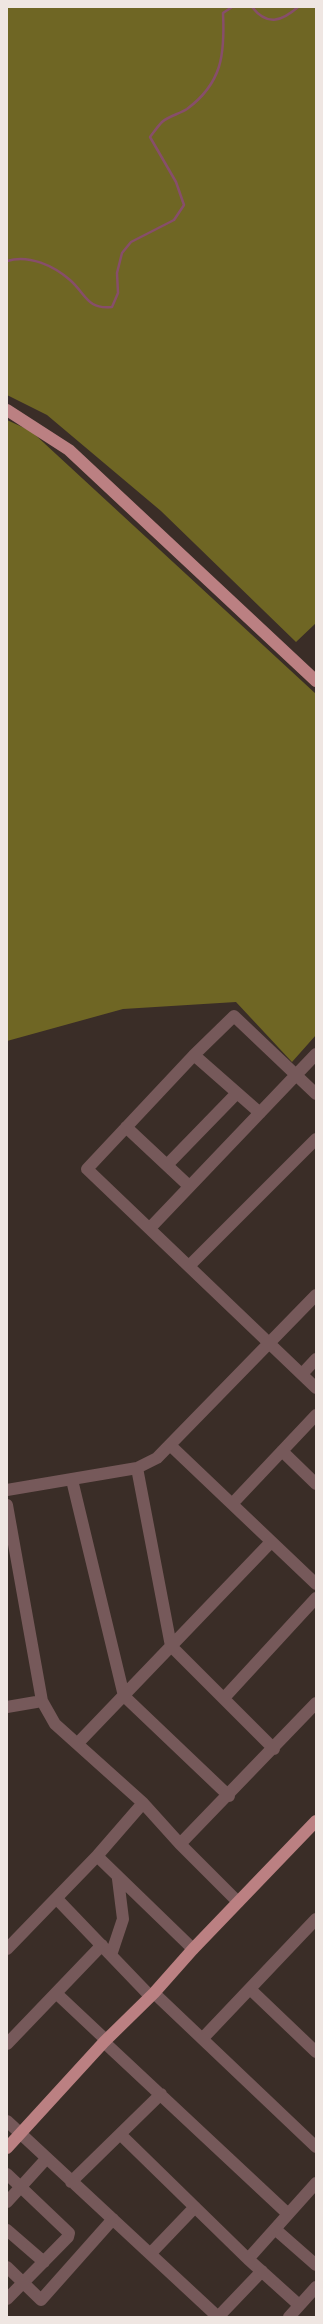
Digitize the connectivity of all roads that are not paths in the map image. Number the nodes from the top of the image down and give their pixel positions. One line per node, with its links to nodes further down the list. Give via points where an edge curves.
1 (7, 410): 2 (main road, via 69,450)
2 (316, 681)
3 (316, 1054): 5 (street)
4 (194, 1055): 5 (street, via 234,1016); 6 (street); 9 (street)
5 (295, 1075): 7 (street); 8 (street)
6 (237, 1093): 8 (street); 11 (street)
7 (316, 1094)
8 (260, 1113): 12 (street)
9 (126, 1127): 11 (street); 13 (street, via 86,1169)
10 (316, 1139): 14 (street)
11 (167, 1165): 12 (street)
12 (189, 1186): 13 (street)
13 (150, 1228): 14 (street)
14 (189, 1266): 16 (street)
15 (316, 1295): 16 (street)
16 (270, 1342): 18 (street); 21 (street)
17 (316, 1359): 18 (street)
18 (302, 1374): 19 (street)
19 (316, 1388)
20 (316, 1415): 22 (street)
21 (172, 1446): 23 (street, via 157,1458); 27 (street)
22 (282, 1451): 25 (street); 27 (street)
23 (137, 1468): 24 (street); 33 (street)
24 (72, 1480): 26 (street); 34 (street)
25 (316, 1484)
26 (7, 1490)
27 (232, 1504): 29 (street)
28 (7, 1505): 30 (street)
29 (271, 1542): 31 (street); 33 (street)
30 (12, 1562): 36 (street)
31 (316, 1584)
32 (316, 1598): 35 (street)
33 (171, 1646): 34 (street); 35 (street)
34 (124, 1696): 39 (street); 41 (street)
35 (224, 1698): 40 (street)
36 (42, 1701): 38 (street); 39 (street, via 55,1724)
37 (316, 1703): 40 (street)
38 (7, 1708)
39 (78, 1743): 42 (street)
40 (274, 1749): 41 (street)
41 (229, 1796): 44 (street)
42 (143, 1803): 44 (street); 45 (street)
43 (316, 1821): 48 (main road)
44 (180, 1844): 48 (street)
45 (97, 1856): 46 (street); 47 (street)
46 (118, 1879): 52 (street); 53 (street, via 123,1919)
47 (57, 1899): 50 (street); 51 (street)
48 (238, 1902): 52 (main road)
49 (316, 1919): 54 (street)
50 (102, 1945): 53 (street); 55 (street)
51 (7, 1949)
52 (193, 1949): 56 (main road)
53 (111, 1955): 56 (street)
54 (250, 1990): 57 (street); 60 (street)
55 (56, 1993): 58 (street); 59 (street)
56 (152, 1995): 57 (street); 58 (main road)
57 (203, 2038): 65 (street)
58 (105, 2041): 61 (street); 63 (main road)
59 (7, 2044)
60 (316, 2052)
61 (161, 2094): 64 (street); 74 (street)
62 (7, 2121): 63 (street)
63 (20, 2134): 66 (main road); 67 (street)
64 (120, 2135): 69 (street); 73 (street)
65 (316, 2147)
66 (7, 2148)
67 (46, 2159): 69 (street); 71 (street)
68 (7, 2174): 71 (street)
69 (71, 2182): 75 (street)
70 (316, 2183): 74 (street)
71 (20, 2188): 72 (street); 80 (street, via 69,2233)
72 (7, 2202)
73 (195, 2207): 78 (street); 79 (street)
74 (288, 2214): 76 (street)
75 (113, 2219): 78 (street); 84 (street, via 40,2300)
76 (275, 2229): 79 (street); 81 (street)
77 (7, 2230): 80 (street)
78 (150, 2254): 88 (street)
79 (248, 2259): 83 (street)
80 (44, 2262): 84 (street)
81 (316, 2265)
82 (7, 2267): 84 (street)
83 (262, 2271): 87 (street); 88 (street)
84 (24, 2284): 86 (street)
85 (316, 2288): 87 (street)
86 (7, 2299)
87 (299, 2305): 89 (street)
88 (218, 2317)
89 (288, 2317)

